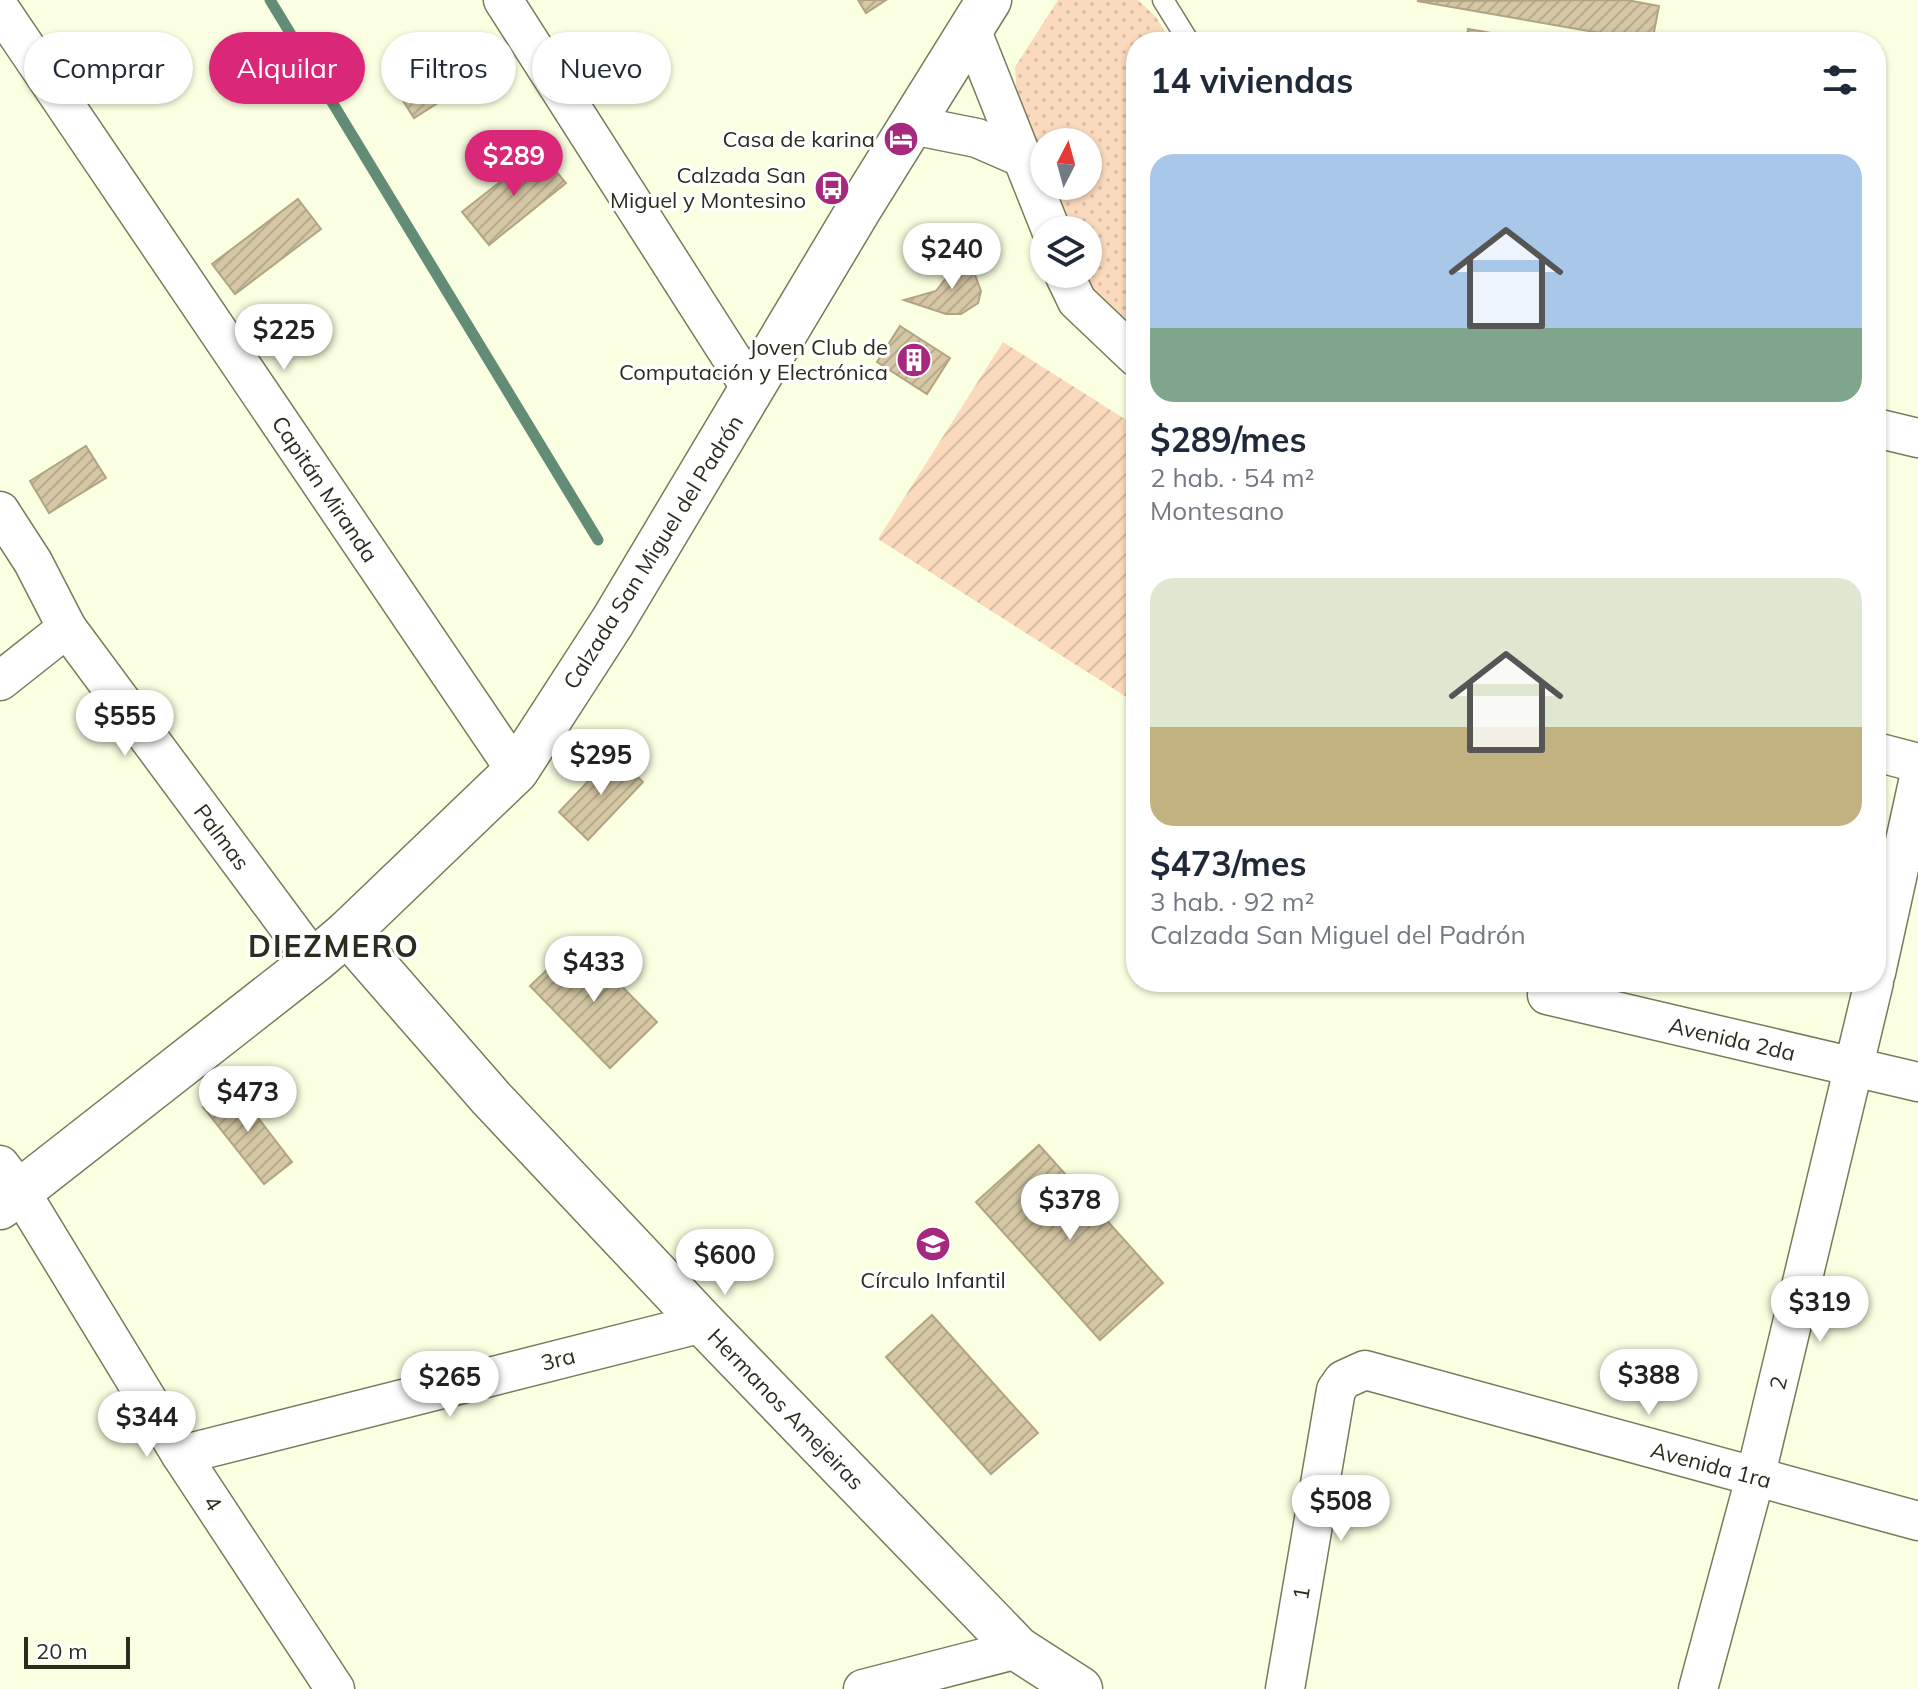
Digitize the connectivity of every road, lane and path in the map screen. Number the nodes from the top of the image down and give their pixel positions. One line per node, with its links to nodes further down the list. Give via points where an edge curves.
1 (503, 0): 11 (street)
2 (1163, 0): 5 (lane)
3 (0, 9): 19 (street, Capitán Miranda)
4 (980, 15): 6 (main road, Calzada San Miguel del Padrón); 7 (street)
5 (1183, 32)
6 (912, 125): 7 (street, via 977,138); 11 (main road, Calzada San Miguel del Padrón)
7 (1023, 158): 8 (street)
8 (1046, 216)
9 (1071, 288): 10 (street, via 1077,301)
10 (1126, 348)
11 (752, 390): 19 (main road, Calzada San Miguel del Padrón)
12 (1886, 430): 13 (street)
13 (1918, 438)
14 (0, 511): 15 (street, Palmas)
15 (67, 628): 16 (street); 23 (street, Palmas)
16 (0, 681)
17 (1886, 755): 18 (street)
18 (1918, 763)
19 (516, 771): 22 (main road, Calzada San Miguel del Padrón)
20 (1918, 782): 21 (street)
21 (1886, 928)
22 (347, 933): 23 (main road, Calzada San Miguel del Padrón); 29 (main road, Hermanos Amejeiras, via 491,1098)
23 (314, 961): 28 (main road, Calzada San Miguel del Padrón)
24 (1872, 992): 26 (street, 2)
25 (1547, 995): 26 (street, Avenida 2da)
26 (1855, 1068): 27 (street, Avenida 2da); 32 (street, 2)
27 (1918, 1082)
28 (7, 1188): 31 (street, 4)
29 (703, 1323): 31 (street, 3ra); 34 (main road, Hermanos Amejeiras)
30 (1365, 1370): 32 (street, Avenida 1ra); 38 (street, 1, via 1343,1380 1336,1390)
31 (181, 1455): 35 (street, 4)
32 (1755, 1478): 33 (street, Avenida 1ra); 39 (street, 2)
33 (1918, 1521)
34 (1018, 1649): 36 (street); 37 (main road, Hermanos Amejeiras)
35 (335, 1689)
36 (863, 1689)
37 (1080, 1689)
38 (1285, 1689)
39 (1698, 1689)

